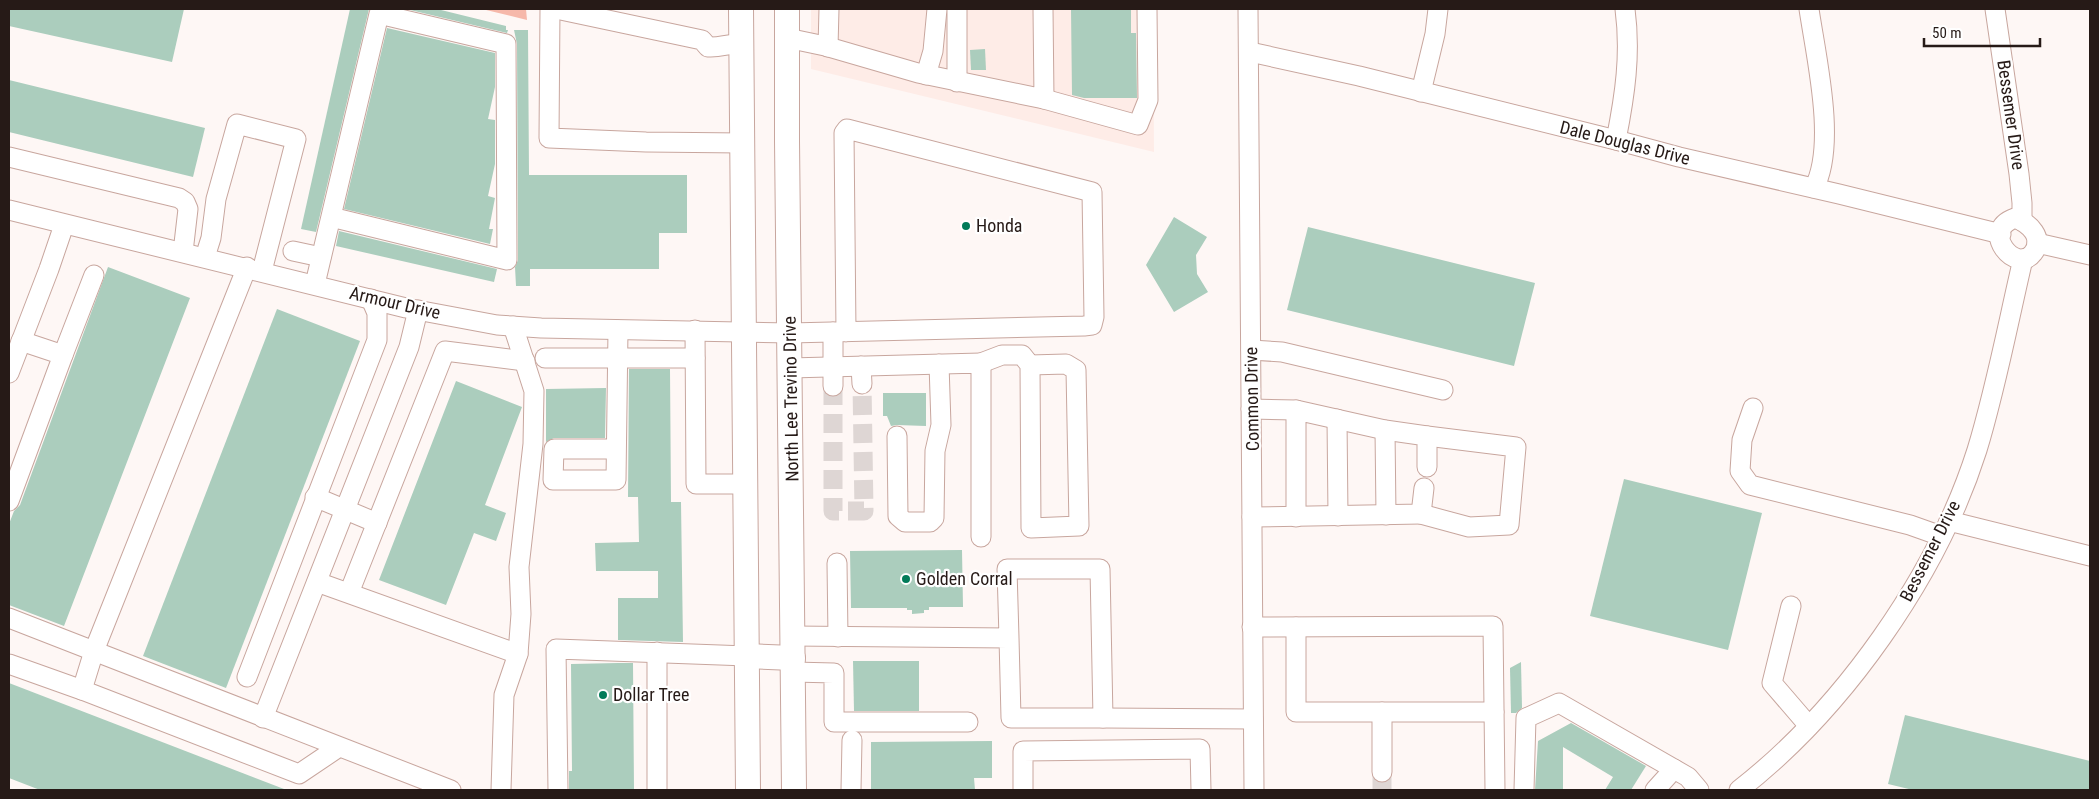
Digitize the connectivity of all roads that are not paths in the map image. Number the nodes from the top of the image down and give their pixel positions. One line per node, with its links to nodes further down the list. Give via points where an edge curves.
1 (550, 9): 24 (street, via 549,138)
2 (556, 9): 16 (street, via 702,40 709,35 721,36)
3 (741, 9): 16 (main road)
4 (787, 9): 15 (main road, North Lee Trevino Drive)
5 (829, 9): 17 (street)
6 (937, 9): 19 (street, via 933,51)
7 (957, 9): 20 (street)
8 (1043, 9): 22 (street)
9 (1147, 9): 22 (street, via 1148,100 1138,124)
10 (1248, 9): 18 (street, Common Drive)
11 (1438, 9): 21 (street)
12 (1625, 9): 23 (street, via 1628,61 1625,98)
13 (1809, 9): 26 (street, via 1825,135 1823,164)
14 (1995, 9): 29 (street, Bessemer Drive, via 2019,174)
15 (787, 38): 17 (street); 49 (main road, North Lee Trevino Drive)
16 (735, 44): 24 (main road)
17 (828, 47): 19 (street)
18 (1250, 52): 21 (street, Dale Douglas Drive); 51 (street, Common Drive)
19 (926, 75): 20 (street)
20 (956, 82): 22 (street)
21 (1421, 92): 23 (street, Dale Douglas Drive)
22 (1044, 99)
23 (1616, 140): 26 (street, Dale Douglas Drive)
24 (742, 143): 47 (main road)
25 (9, 157): 34 (street, via 179,198 188,208)
26 (1814, 188): 31 (street, Dale Douglas Drive)
27 (9, 210): 30 (street, Armour Drive)
28 (331, 217): 28 (street, via 379,14 506,44 507,260); 37 (street)
29 (2022, 221): 31 (street, via 2015,218 2007,221 2001,228); 32 (street, via 2033,229)
30 (64, 224): 34 (street, Armour Drive); 50 (street)
31 (2001, 234): 38 (street, via 2003,249 2011,256)
32 (2037, 243): 35 (street); 38 (street, via 2031,257)
33 (293, 251): 37 (street)
34 (183, 252): 36 (street, Armour Drive)
35 (2090, 255)
36 (205, 257): 39 (street, Armour Drive); 39 (street, via 216,199 237,124 296,139)
37 (321, 257): 41 (street)
38 (2023, 259): 84 (street, Bessemer Drive, via 1981,434)
39 (254, 269): 41 (street, Armour Drive); 98 (street)
40 (94, 275): 52 (street)
41 (314, 284): 42 (street, Armour Drive)
42 (371, 299): 43 (street, Armour Drive); 76 (street, via 377,313 377,340)
43 (418, 310): 44 (street, Armour Drive); 77 (street, via 409,346)
44 (513, 326): 45 (street, Armour Drive); 56 (street)
45 (618, 330): 46 (street, Armour Drive); 54 (street)
46 (695, 330): 47 (street, Armour Drive); 55 (street)
47 (744, 332): 49 (street, Armour Drive); 73 (main road)
48 (840, 332): 48 (street, via 1092,325 1092,192 847,129 844,133); 49 (street, Armour Drive); 62 (street)
49 (790, 333): 60 (main road, North Lee Trevino Drive)
50 (21, 341): 52 (street); 61 (street)
51 (1251, 350): 63 (street, via 1282,352); 64 (street, Common Drive)
52 (63, 355): 75 (street)
53 (545, 358): 54 (street)
54 (618, 358): 55 (street); 71 (street)
55 (695, 358): 73 (street, via 696,484)
56 (525, 362): 83 (street, via 445,351); 100 (street, via 534,391 533,444 520,567 522,614)
57 (982, 363): 58 (street); 59 (street, via 1002,355 1022,355); 85 (street)
58 (939, 364): 62 (street); 69 (street, via 941,425 935,451 934,518 930,522 905,522 898,516)
59 (1030, 365): 59 (street, via 1066,364 1076,370 1079,526 1031,528)
60 (790, 368): 62 (street); 102 (main road, North Lee Trevino Drive)
61 (9, 373)
62 (833, 376)
63 (1442, 390)
64 (1251, 408): 66 (street); 82 (street, Common Drive)
65 (1753, 408): 84 (street, via 1742,440 1740,471 1750,484 1910,525)
66 (1296, 410): 67 (street); 80 (street)
67 (1336, 419): 68 (street); 81 (street)
68 (1385, 430): 70 (street); 79 (street)
69 (897, 436)
70 (1427, 436): 72 (street); 78 (street, via 1516,447 1509,525 1469,527)
71 (616, 449)
72 (1427, 467)
73 (745, 484): 101 (main road)
74 (1424, 488): 78 (street)
75 (10, 494)
76 (315, 497): 77 (street); 90 (street)
77 (345, 510): 83 (street); 88 (street)
78 (1421, 514): 79 (street)
79 (1386, 515): 81 (street)
80 (1296, 516): 81 (street); 82 (street)
81 (1338, 516)
82 (1252, 517): 94 (street, Common Drive)
83 (377, 522): 89 (street)
84 (1945, 528): 86 (street); 112 (street, Bessemer Drive, via 1885,633 1844,688)
85 (982, 538)
86 (2090, 556)
87 (837, 563): 96 (street)
88 (316, 582): 89 (street); 91 (street)
89 (349, 593): 100 (street)
90 (278, 596): 91 (street); 104 (street)
91 (307, 606): 108 (street)
92 (1791, 606): 112 (street, via 1772,683)
93 (9, 618): 98 (street)
94 (1252, 627): 95 (street); 110 (street, Common Drive)
95 (1296, 627): 106 (street, via 1296,712); 107 (street, via 1493,626)
96 (838, 637): 97 (street); 102 (street)
97 (1009, 638): 109 (street, via 1011,718); 109 (street, via 1007,569 1100,569)
98 (94, 651): 105 (street); 108 (street)
99 (657, 652): 101 (street); 119 (street, via 556,649); 120 (street)
100 (518, 654): 118 (street, via 504,695)
101 (747, 656): 102 (main road); 121 (main road)
102 (793, 656): 111 (street, via 834,673 834,722); 122 (main road, North Lee Trevino Drive)
103 (9, 664): 105 (street)
104 (246, 677)
105 (82, 690): 114 (street, via 299,774)
106 (1382, 712): 107 (street); 116 (street)
107 (1494, 712): 127 (street)
108 (263, 718): 114 (street)
109 (1103, 718): 110 (street)
110 (1253, 719): 126 (street, Common Drive)
111 (968, 722)
112 (1809, 726): 131 (street, Bessemer Drive, via 1761,774)
113 (852, 740): 123 (street)
114 (339, 747): 117 (street)
115 (1674, 769): 128 (street, via 1559,703 1526,718); 129 (street); 130 (street, via 1688,776)
116 (1382, 772)
117 (451, 790)
118 (501, 790)
119 (558, 790)
120 (657, 790)
121 (748, 790)
122 (794, 790)
123 (851, 790)
124 (1022, 790): 125 (street, via 1022,751 1200,749)
125 (1201, 790)
126 (1254, 790)
127 (1495, 790)
128 (1524, 790)
129 (1654, 790)
130 (1699, 790)
131 (1739, 790)

